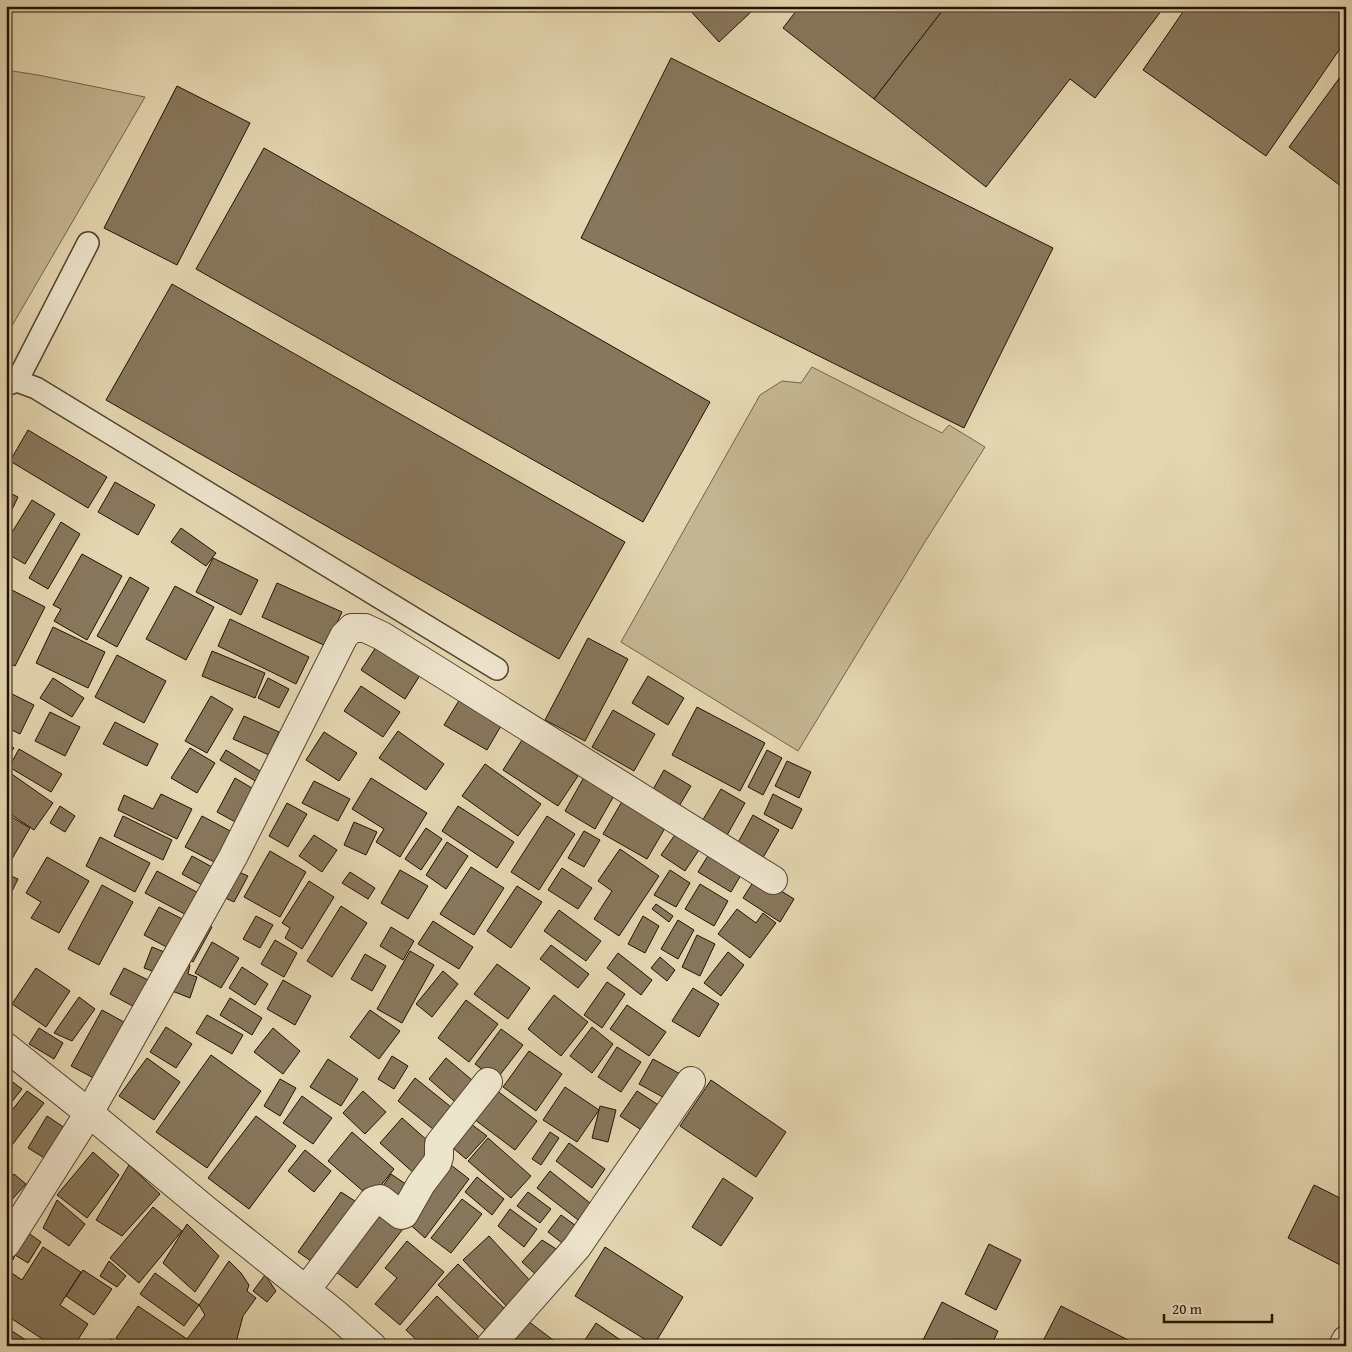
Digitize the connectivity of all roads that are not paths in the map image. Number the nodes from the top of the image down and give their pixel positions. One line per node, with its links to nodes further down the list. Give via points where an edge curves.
1 (88, 243): 2 (lane)
2 (11, 383): 3 (lane, via 36,388)
3 (497, 669)
4 (773, 880): 8 (street, via 382,636 365,628 352,628 344,636 234,857)
5 (6, 1048): 8 (street)
6 (691, 1081): 13 (street, via 577,1247)
7 (488, 1082): 10 (street, via 439,1144 437,1163 404,1214 380,1199 373,1200)
8 (89, 1113): 9 (street); 10 (street)
9 (9, 1235)
10 (306, 1290): 12 (street)
11 (1346, 1340): 14 (street)
12 (372, 1346)
13 (490, 1346)
14 (1343, 1346)

